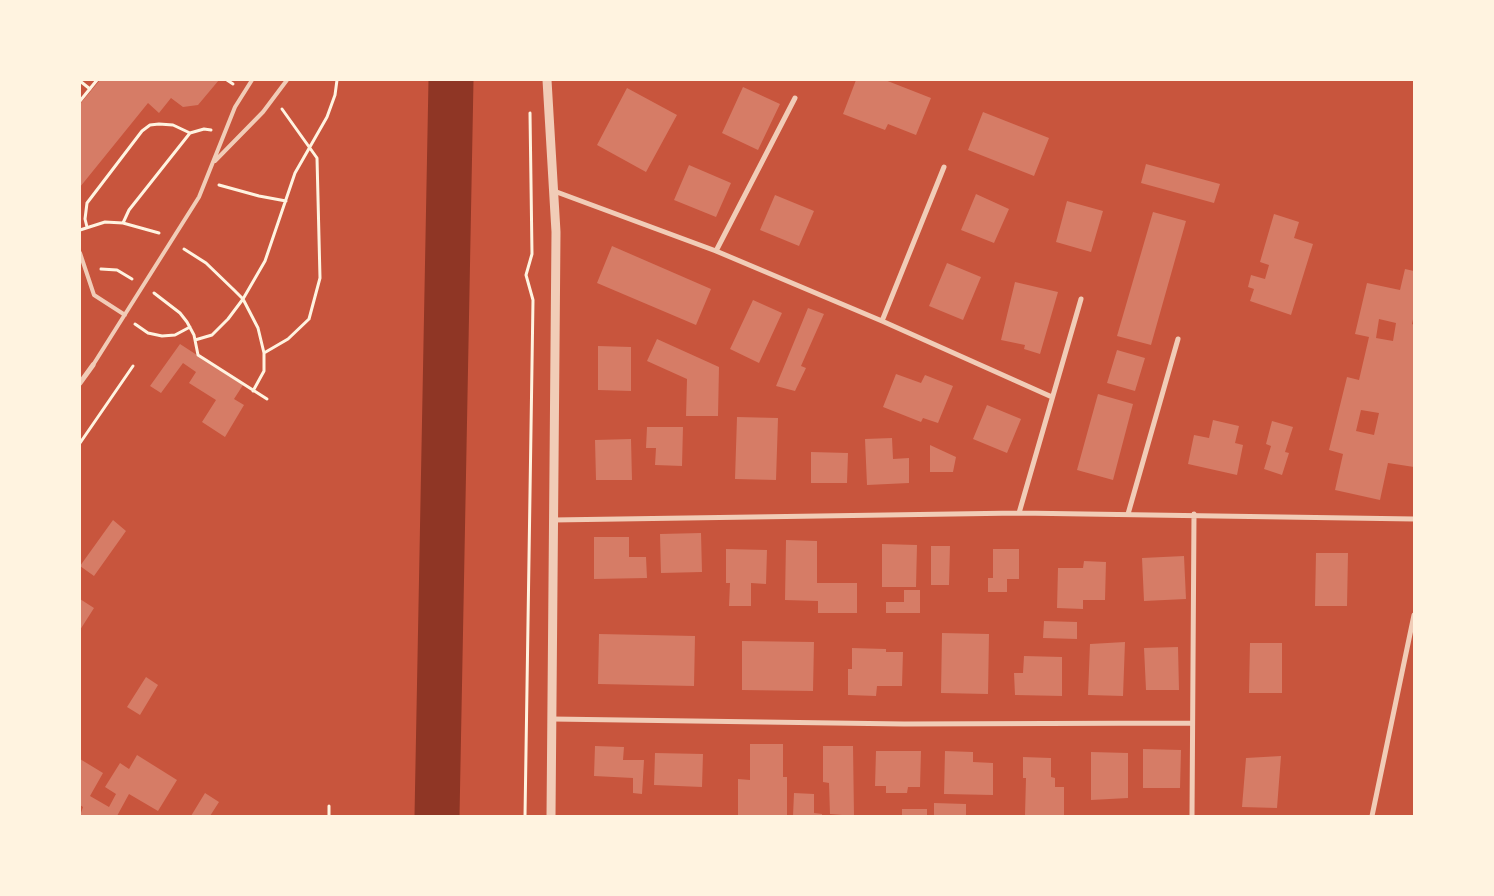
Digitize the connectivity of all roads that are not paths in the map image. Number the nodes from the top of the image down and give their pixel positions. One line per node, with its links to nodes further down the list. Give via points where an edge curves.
1 (252, 80): 5 (lane, via 235,107)
2 (287, 80): 5 (lane, via 273,100)
3 (547, 80): 7 (street)
4 (795, 98): 8 (street)
5 (212, 164): 11 (lane, via 199,198)
6 (944, 167): 12 (street)
7 (554, 191): 8 (street); 21 (street)
8 (716, 251): 12 (street)
9 (80, 254): 11 (lane, via 94,295)
10 (1081, 300): 16 (street)
11 (125, 315): 14 (lane)
12 (882, 321): 16 (street)
13 (1178, 339): 18 (street)
14 (93, 365): 15 (street)
15 (80, 383)
16 (1052, 397): 17 (street)
17 (1019, 512): 18 (street); 21 (street)
18 (1128, 514): 19 (street)
19 (1194, 514): 20 (street); 24 (street)
20 (1414, 519)
21 (554, 520): 23 (street)
22 (1414, 614): 27 (street)
23 (552, 718): 24 (street, via 904,724); 25 (street)
24 (1191, 723): 26 (street)
25 (551, 816)
26 (1192, 816)
27 (1372, 816)

